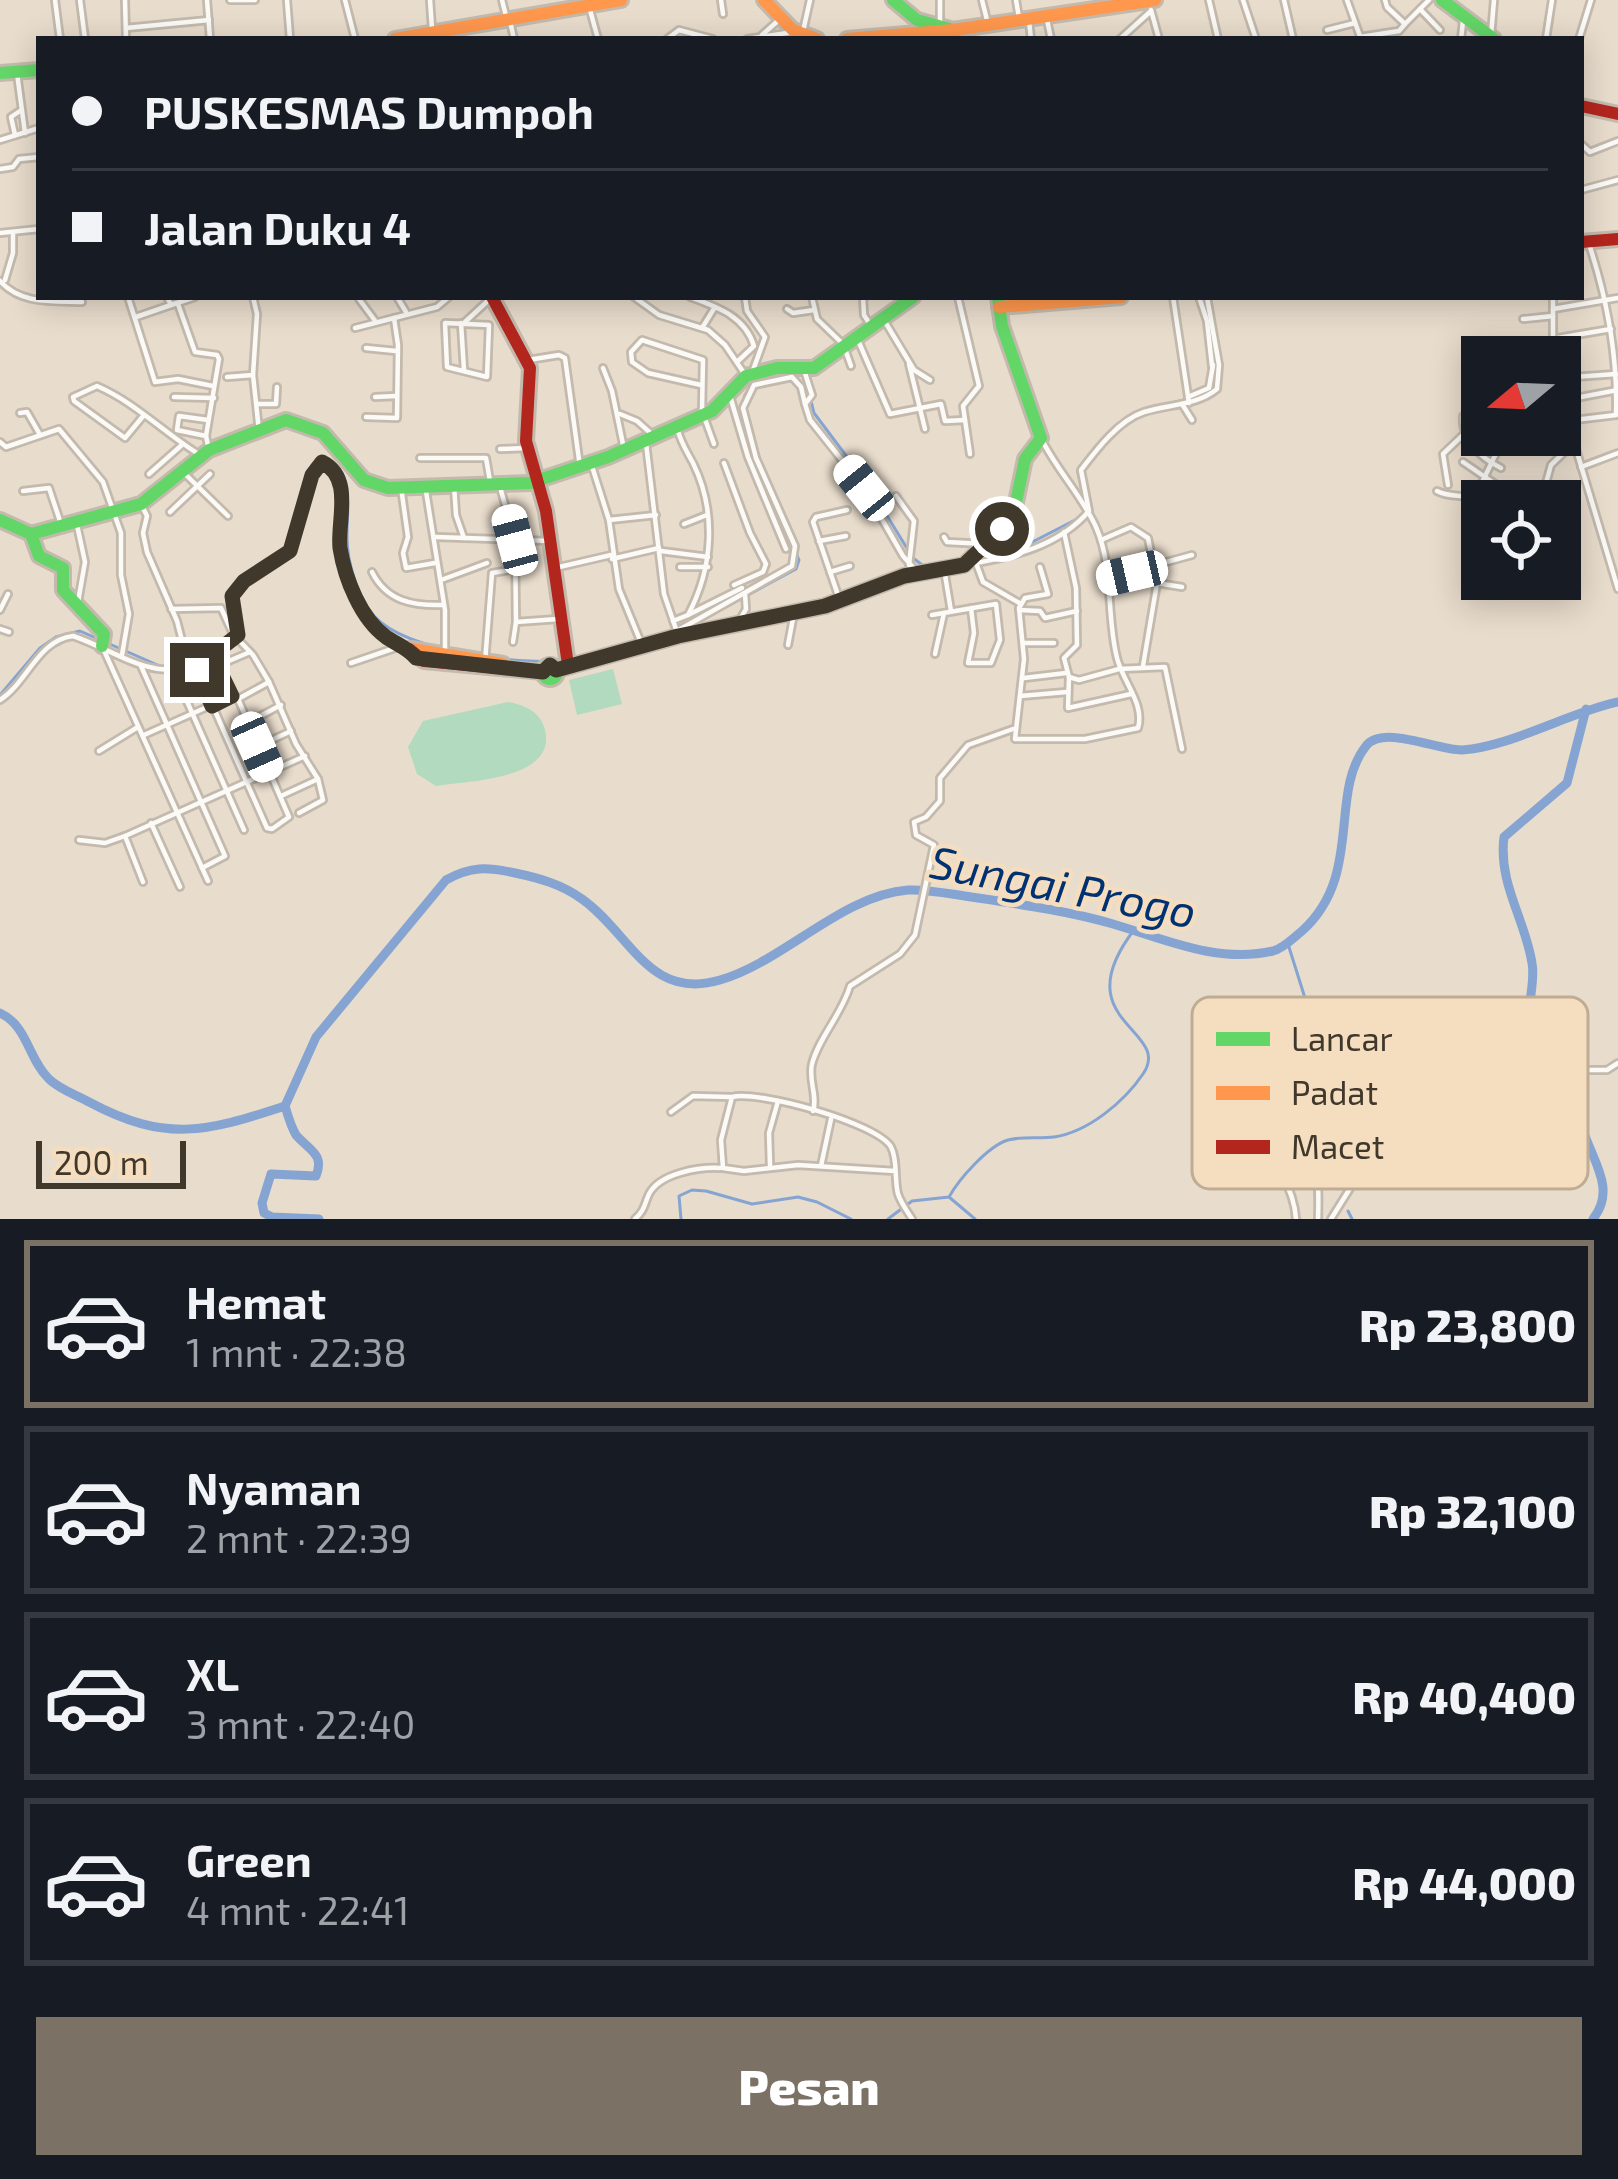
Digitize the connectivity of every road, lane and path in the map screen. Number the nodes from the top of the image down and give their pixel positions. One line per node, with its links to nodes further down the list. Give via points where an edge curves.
1 (55, 0): 53 (street)
2 (80, 0): 54 (street)
3 (125, 0): 47 (street)
4 (207, 0): 41 (street)
5 (230, 0): 6 (street)
6 (255, 0)
7 (287, 0): 57 (street)
8 (345, 0): 58 (street)
9 (430, 0): 51 (street)
10 (502, 0): 42 (street)
11 (532, 0): 38 (street)
12 (621, 0): 33 (main road)
13 (721, 0): 36 (street)
14 (764, 0): 40 (main road)
15 (810, 0): 52 (street)
16 (940, 0): 50 (street)
17 (982, 0): 43 (street)
18 (1016, 0): 39 (street)
19 (1208, 0): 69 (street)
20 (1244, 0): 70 (street)
21 (1284, 0): 71 (street)
22 (1347, 0): 44 (street)
23 (1385, 0): 45 (street)
24 (1429, 0): 34 (street)
25 (1442, 0): 37 (main road)
26 (1494, 0): 76 (street)
27 (1552, 0): 77 (street)
28 (1592, 0): 78 (street)
29 (898, 2): 46 (main road)
30 (1090, 4): 31 (main road); 35 (main road)
31 (1151, 4): 67 (street); 68 (street)
32 (558, 6): 33 (main road); 38 (main road)
33 (590, 7): 61 (street)
34 (1420, 9): 45 (street); 49 (street)
35 (1048, 10): 39 (main road)
36 (724, 14)
37 (1464, 15): 74 (street); 75 (main road)
38 (536, 16): 42 (main road)
39 (1024, 18): 43 (main road); 66 (street)
40 (780, 19): 52 (main road); 64 (street)
41 (209, 20): 47 (street); 56 (street)
42 (509, 21): 51 (main road); 60 (street)
43 (988, 23): 50 (main road)
44 (1355, 23): 48 (street); 72 (street)
45 (1405, 24): 73 (street)
46 (916, 26): 50 (main road); 65 (main road)
47 (125, 28): 55 (street)
48 (1327, 30)
49 (1440, 30)
50 (949, 32)
51 (432, 34): 59 (main road)
52 (795, 35)
53 (60, 36)
54 (86, 36)
55 (126, 36)
56 (210, 36)
57 (290, 36)
58 (354, 36)
59 (420, 36)
60 (513, 36)
61 (597, 36)
62 (671, 36): 63 (street, via 680,30)
63 (702, 36)
64 (761, 36)
65 (863, 36)
66 (1029, 36)
67 (1123, 36)
68 (1158, 36)
69 (1217, 36)
70 (1255, 36)
71 (1292, 36)
72 (1360, 36)
73 (1373, 36)
74 (1461, 36)
75 (1490, 36)
76 (1493, 36)
77 (1546, 36)
78 (1580, 36)
79 (36, 70): 80 (main road)
80 (17, 72): 81 (main road); 83 (street)
81 (0, 73)
82 (1584, 107): 84 (main road)
83 (20, 111): 86 (street); 87 (street, via 11,116)
84 (1618, 114)
85 (36, 129): 86 (street)
86 (25, 133): 87 (street)
87 (15, 136): 88 (street)
88 (0, 140)
89 (1618, 141): 90 (street, via 1590,152)
90 (1584, 147)
91 (36, 157): 92 (street)
92 (0, 169)
93 (1618, 180): 94 (street)
94 (1584, 189)
95 (36, 229): 97 (street)
96 (0, 233): 97 (street)
97 (13, 233): 100 (street)
98 (1618, 238): 99 (main road)
99 (1584, 242): 122 (street)
100 (2, 281): 102 (street, via 12,293)
101 (1618, 298): 122 (street)
102 (50, 300)
103 (65, 300): 125 (street)
104 (129, 300): 133 (street)
105 (169, 300): 127 (street)
106 (187, 300): 127 (street)
107 (254, 300): 156 (street)
108 (360, 300): 137 (street)
109 (399, 300): 131 (street)
110 (446, 300): 131 (street)
111 (489, 300): 138 (street)
112 (494, 300): 148 (main road)
113 (697, 300): 128 (street)
114 (746, 300): 157 (street, via 765,337)
115 (812, 300): 130 (street)
116 (863, 300): 136 (street, via 864,315)
117 (959, 300): 182 (street, via 979,386 964,401)
118 (1040, 300): 126 (main road)
119 (1173, 300): 172 (street)
120 (1204, 300): 172 (street, via 1215,365 1210,388)
121 (1552, 300): 132 (street)
122 (1607, 300): 132 (street); 141 (street)
123 (647, 301): 140 (street, via 659,315)
124 (896, 301): 136 (main road)
125 (82, 302)
126 (999, 302): 190 (main road)
127 (174, 305): 133 (street); 162 (street, via 195,352 218,356)
128 (715, 308): 140 (street); 150 (street, via 740,321 754,341)
129 (787, 309): 130 (street)
130 (814, 310): 144 (street)
131 (406, 312): 134 (street)
132 (1553, 313): 135 (street); 142 (street)
133 (136, 317): 162 (street, via 155,382)
134 (394, 318): 137 (street); 147 (street)
135 (1523, 319)
136 (876, 321): 144 (main road); 149 (street)
137 (376, 322): 139 (street)
138 (462, 323): 153 (street); 153 (street, via 445,324 446,365); 153 (street, via 489,327 488,375)
139 (355, 328)
140 (702, 328): 150 (street)
141 (1611, 329): 143 (street); 146 (street)
142 (1552, 336)
143 (1570, 336)
144 (850, 345): 151 (street); 154 (main road); 174 (street, via 890,413)
145 (366, 348): 147 (street)
146 (1616, 349): 155 (street)
147 (398, 351): 165 (street)
148 (528, 360): 197 (main road); 208 (street, via 566,358)
149 (908, 361): 160 (street); 174 (street)
150 (737, 362): 157 (street)
151 (851, 366)
152 (603, 368): 175 (street)
153 (464, 370)
154 (804, 370): 157 (main road); 171 (street)
155 (1616, 374): 158 (street); 164 (street)
156 (253, 375): 159 (street); 173 (street)
157 (749, 375): 166 (main road)
158 (1581, 376)
159 (227, 377)
160 (931, 380)
161 (701, 385): 161 (street, via 648,373 631,352 642,340 703,360); 178 (street)
162 (213, 386): 170 (street)
163 (277, 387): 173 (street, via 276,404)
164 (1618, 391): 168 (street); 179 (street)
165 (396, 396): 167 (street); 180 (street, via 396,419)
166 (730, 396): 178 (main road); 251 (street)
167 (375, 397)
168 (1581, 397)
169 (174, 398): 170 (street)
170 (214, 398): 181 (street)
171 (808, 399): 257 (street, via 809,420); 273 (street, via 792,377 754,385 745,402 756,458 796,552 789,569)
172 (1187, 401): 183 (street); 231 (street, via 1130,419 1090,459 1080,476)
173 (256, 404): 187 (street)
174 (921, 408): 182 (street, via 940,404 945,421); 186 (street)
175 (617, 410): 191 (street); 198 (street)
176 (20, 413): 188 (street)
177 (143, 415): 177 (street, via 125,438 73,399 97,386); 193 (street)
178 (703, 416): 185 (main road); 194 (street)
179 (1617, 416): 184 (street)
180 (366, 417)
181 (208, 420): 195 (street); 195 (street, via 178,417 178,431)
182 (965, 420): 200 (street)
183 (1192, 420)
184 (1581, 420)
185 (677, 428): 191 (main road); 233 (street)
186 (925, 429)
187 (259, 430): 195 (main road); 222 (main road, via 302,423 334,442 364,480)
188 (39, 433): 192 (street, via 6,447); 228 (street, via 61,430 104,482)
189 (1461, 437): 218 (street, via 1442,454)
190 (1041, 438): 231 (street); 249 (main road, via 1025,459 1012,515)
191 (651, 440): 198 (main road); 232 (street)
192 (0, 442)
193 (183, 444): 195 (street); 212 (street)
194 (714, 444)
195 (205, 447): 211 (main road)
196 (500, 448): 197 (street)
197 (527, 448): 216 (main road)
198 (625, 451): 208 (main road)
199 (1618, 453): 209 (street)
200 (970, 454)
201 (1484, 456): 207 (street)
202 (1494, 456): 207 (street)
203 (1578, 456): 209 (street)
204 (420, 458): 220 (street, via 486,458)
205 (1463, 462): 214 (street)
206 (724, 463): 273 (street, via 766,564)
207 (1490, 463): 210 (street); 214 (street)
208 (585, 465): 216 (main road); 236 (street)
209 (1581, 467): 274 (street)
210 (1501, 468)
211 (182, 471): 221 (street); 227 (main road)
212 (149, 474)
213 (210, 474): 221 (street)
214 (1484, 478): 215 (street)
215 (1487, 480)
216 (538, 482): 220 (main road); 247 (main road)
217 (425, 484): 219 (main road); 222 (main road); 242 (street)
218 (1448, 484)
219 (454, 485): 220 (main road); 244 (street)
220 (495, 485): 245 (street)
221 (198, 487): 230 (street); 234 (street)
222 (401, 487): 256 (street, via 406,568)
223 (23, 491): 237 (street, via 49,488)
224 (1437, 491): 226 (street)
225 (896, 496): 257 (street, via 913,516)
226 (1461, 497)
227 (141, 504): 228 (main road); 281 (street, via 143,538)
228 (114, 509): 237 (main road); 305 (street, via 129,614)
229 (847, 510): 248 (street, via 813,519)
230 (170, 512)
231 (1088, 513): 239 (street); 246 (street)
232 (656, 515): 236 (street); 250 (street)
233 (707, 515): 238 (street); 254 (street)
234 (228, 517)
235 (0, 520): 240 (main road)
236 (609, 520): 253 (street)
237 (68, 522): 240 (main road); 278 (street, via 85,562)
238 (684, 524)
239 (1064, 532): 255 (street, via 1020,555); 283 (street)
240 (31, 534): 278 (main road, via 39,556 63,568 63,590)
241 (846, 536): 248 (street)
242 (435, 537): 244 (street); 256 (street)
243 (944, 537): 249 (street)
244 (464, 538): 245 (street)
245 (515, 540): 247 (street); 265 (street)
246 (1101, 540): 263 (street, via 1133,527 1148,538); 269 (street)
247 (550, 541): 264 (main road)
248 (819, 542): 268 (street)
249 (985, 544): 255 (main road)
250 (659, 549): 253 (street); 254 (street); 291 (street)
251 (786, 549)
252 (1192, 555): 263 (street)
253 (612, 557): 264 (street); 297 (street)
254 (708, 557): 261 (street)
255 (970, 561): 266 (main road); 279 (street, via 983,582)
256 (437, 562): 270 (street)
257 (913, 562): 266 (main road); 276 (main road)
258 (488, 563): 270 (street)
259 (850, 566): 268 (street)
260 (680, 567): 261 (street)
261 (708, 567): 286 (street)
262 (1040, 567): 279 (street, via 1048,595 1025,598)
263 (1155, 567): 269 (street); 271 (street)
264 (555, 568): 288 (main road)
265 (516, 569): 289 (street); 307 (street, via 492,573)
266 (944, 569): 284 (street)
267 (372, 572): 277 (street, via 391,596)
268 (830, 572): 276 (street)
269 (1108, 578): 314 (street)
270 (441, 580): 277 (street)
271 (1157, 583): 272 (street); 313 (street)
272 (1182, 587)
273 (741, 589): 286 (street); 290 (street, via 746,608); 291 (street)
274 (1618, 589)
275 (8, 594): 282 (street)
276 (840, 601): 285 (main road)
277 (444, 605): 302 (street)
278 (77, 606): 296 (main road)
279 (1020, 607): 283 (street, via 1045,617); 299 (street)
280 (971, 608): 280 (street, via 968,663 991,663 1000,640 996,604); 284 (street)
281 (171, 609): 294 (street, via 220,608); 308 (street)
282 (0, 610)
283 (1078, 611): 316 (street)
284 (947, 612): 287 (street); 304 (street)
285 (794, 613): 290 (main road); 300 (street)
286 (688, 615): 291 (street)
287 (932, 615)
288 (564, 619): 289 (street); 310 (main road)
289 (516, 622): 295 (street)
290 (738, 623): 291 (main road)
291 (676, 628): 297 (main road)
292 (0, 629): 293 (street)
293 (9, 632)
294 (237, 638): 301 (street, via 232,594 290,551 322,462 340,491 340,545 364,614); 303 (street); 306 (street)
295 (513, 642)
296 (104, 643): 305 (street); 323 (street, via 56,640); 331 (street)
297 (641, 643): 310 (main road)
298 (1054, 643): 299 (street)
299 (1023, 644): 317 (street)
300 (788, 645)
301 (405, 648): 302 (main road); 307 (main road, via 424,661); 309 (street)
302 (446, 650): 307 (main road)
303 (250, 652): 312 (street); 318 (street)
304 (935, 654)
305 (122, 655): 311 (street)
306 (212, 655): 308 (street); 312 (street)
307 (482, 661): 310 (main road)
308 (190, 663): 315 (street); 327 (street)
309 (351, 663)
310 (558, 664)
311 (141, 665): 315 (street); 330 (street)
312 (217, 666): 322 (street)
313 (1143, 667): 314 (street); 336 (street, via 1168,670)
314 (1119, 669): 316 (street, via 1079,680); 320 (street)
315 (174, 672): 328 (street)
316 (1068, 675): 317 (street); 319 (street)
317 (1022, 679): 321 (street)
318 (269, 682): 322 (street); 326 (street)
319 (1067, 692): 320 (street, via 1071,708); 321 (street)
320 (1131, 694): 325 (street)
321 (1019, 696): 332 (street)
322 (235, 698): 327 (street); 329 (street)
323 (0, 700)
324 (1151, 700): 325 (street)
325 (1138, 704): 332 (street, via 1134,731 1035,740 1015,739)
326 (281, 705): 329 (street); 333 (street)
327 (212, 706): 328 (street); 341 (street)
328 (193, 716): 330 (street); 342 (street)
329 (247, 723): 335 (street)
330 (169, 725): 334 (street); 344 (street)
331 (137, 727): 334 (street); 337 (street)
332 (1016, 728): 359 (street, via 968,745 940,778 940,801 914,822 916,835 934,845 919,929 901,954 849,989 812,1066)
333 (291, 730): 335 (street); 338 (street)
334 (142, 736): 345 (street)
335 (257, 747): 339 (street)
336 (1182, 749)
337 (99, 751)
338 (306, 755): 339 (street); 340 (street)
339 (268, 772): 341 (street); 343 (street)
340 (318, 779): 343 (street); 346 (street, via 323,800)
341 (245, 782): 342 (street); 343 (street, via 268,829 289,820)
342 (226, 790): 344 (street); 348 (street)
343 (280, 797)
344 (202, 802): 345 (street); 351 (street, via 225,856)
345 (176, 813): 347 (street); 351 (street)
346 (299, 813)
347 (151, 823): 349 (street); 354 (street)
348 (244, 830)
349 (125, 836): 350 (street); 353 (street)
350 (79, 840)
351 (202, 868): 352 (street)
352 (208, 881)
353 (143, 882)
354 (180, 887)
355 (1618, 1063): 356 (street)
356 (1588, 1072)
357 (732, 1096): 358 (street); 360 (street, via 693,1096); 363 (street)
358 (778, 1100): 359 (street); 364 (street)
359 (813, 1111): 361 (street)
360 (671, 1112)
361 (832, 1118): 362 (street); 365 (street, via 886,1141)
362 (821, 1166): 364 (street); 365 (street)
363 (722, 1168): 364 (street); 369 (street, via 664,1180)
364 (770, 1168)
365 (895, 1171): 370 (street)
366 (1291, 1189): 371 (street)
367 (1316, 1189): 372 (street)
368 (1349, 1189): 373 (street)
369 (635, 1219)
370 (911, 1219)
371 (1296, 1219)
372 (1318, 1219)
373 (1330, 1219)

